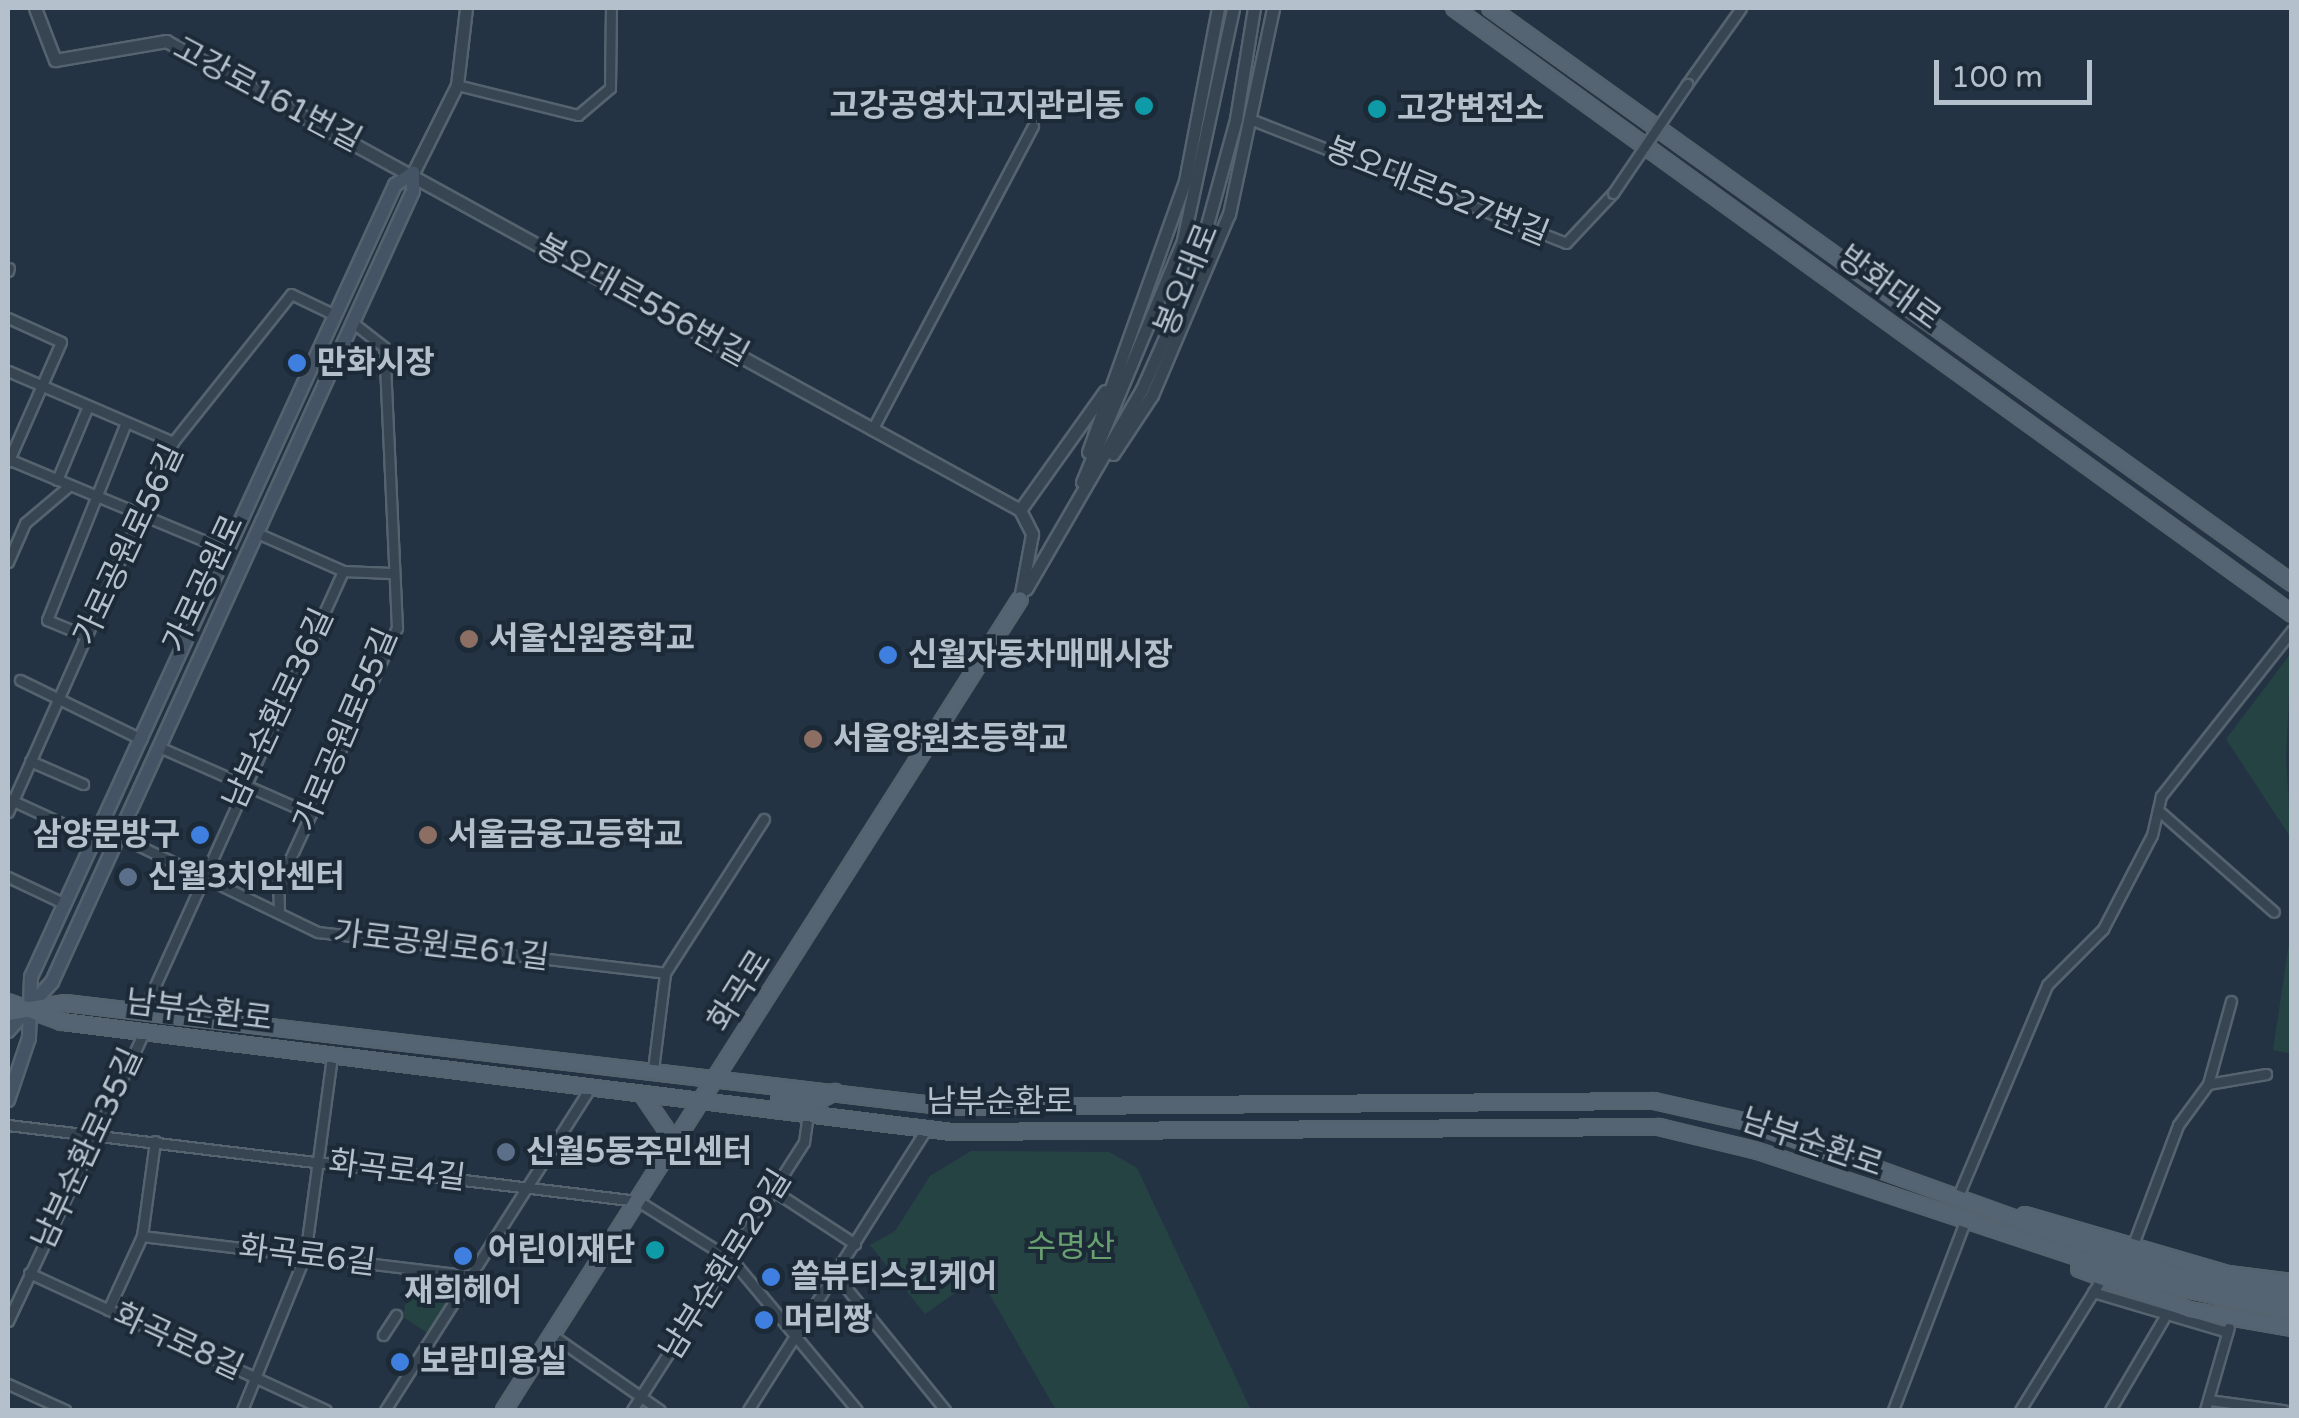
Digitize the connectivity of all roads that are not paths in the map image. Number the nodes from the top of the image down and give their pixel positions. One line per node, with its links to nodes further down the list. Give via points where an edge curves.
1 (35, 8): 14 (street, 고강로161번길, via 55,60 166,41)
2 (466, 8): 11 (street, 가로공원로)
3 (611, 8): 11 (street, via 610,88 578,115)
4 (1214, 8): 19 (street, via 1185,181)
5 (1233, 8): 31 (street, 봉오대로, via 1183,240)
6 (1254, 8): 31 (street, 봉오대로, via 1224,170 1194,272)
7 (1272, 8): 12 (street)
8 (1454, 8): 39 (main road, 방화대로)
9 (1490, 8): 37 (main road, 방화대로)
10 (1741, 8): 12 (street, 봉오대로527번길, bridge, via 1613,193 1566,244)
11 (456, 85): 14 (street, 가로공원로)
12 (1255, 121): 31 (street, via 1200,296 1152,395)
13 (1033, 126): 23 (street)
14 (413, 172): 15 (main road, 가로공원로, via 395,185); 17 (main road, 가로공원로, via 414,191); 23 (street, 봉오대로556번길)
15 (335, 315): 24 (street, 가로공원로56길, via 291,294); 33 (main road, 가로공원로)
16 (8, 318): 20 (street, via 61,342)
17 (353, 323): 32 (main road, 가로공원로); 36 (street, 가로공원로55길, via 384,347)
18 (8, 371): 20 (street)
19 (1110, 384): 29 (street); 31 (street)
20 (42, 386): 21 (street); 25 (street)
21 (88, 406): 22 (street); 26 (street)
22 (126, 422): 24 (street); 28 (street)
23 (872, 430): 29 (street, 봉오대로556번길)
24 (173, 442): 30 (street, 가로공원로56길)
25 (8, 461): 26 (street)
26 (57, 480): 27 (street)
27 (70, 485): 28 (street); 34 (street, via 26,524)
28 (99, 497): 30 (street); 41 (street, via 47,620)
29 (1020, 510): 38 (street, via 1032,534)
30 (141, 514): 33 (street); 41 (street, 가로공원로56길)
31 (1061, 532): 38 (street, 봉오대로)
32 (258, 533): 35 (street); 45 (main road, 가로공원로)
33 (227, 550): 44 (main road, 가로공원로)
34 (8, 562)
35 (343, 571): 36 (street); 48 (street, 남부순환로36길)
36 (391, 572): 52 (street, 가로공원로55길, via 397,628)
37 (2292, 584)
38 (1020, 599): 72 (main road, 화곡로)
39 (2292, 614)
40 (2292, 630): 50 (street)
41 (86, 636): 43 (street, 가로공원로56길)
42 (20, 680): 43 (street)
43 (58, 698): 44 (street); 46 (street, 가로공원로56길)
44 (141, 739): 58 (main road, 가로공원로)
45 (160, 747): 48 (street); 55 (main road, 가로공원로)
46 (30, 761): 47 (street); 49 (street, 가로공원로56길)
47 (83, 784)
48 (244, 784): 52 (street); 56 (street, 남부순환로36길)
49 (10, 799): 51 (street, 가로공원로56길); 54 (street)
50 (2158, 810): 60 (street); 90 (street, via 2124,895 2048,985)
51 (8, 812)
52 (311, 814): 59 (street, 가로공원로55길, via 278,885)
53 (764, 820): 61 (street)
54 (61, 823)
55 (119, 836): 56 (street, 가로공원로61길); 64 (main road, 가로공원로, via 52,982)
56 (204, 874): 59 (street, 가로공원로61길); 65 (street, 남부순환로36길)
57 (8, 876): 58 (street)
58 (65, 904): 64 (main road, 가로공원로, via 31,977)
59 (279, 909): 61 (street, 가로공원로61길, via 318,932)
60 (2274, 912)
61 (664, 973): 70 (street)
62 (8, 1002): 64 (main road, 남부순환로)
63 (2231, 1002): 73 (street)
64 (29, 1011): 65 (main road, 남부순환로, via 65,1003); 66 (main road, 남부순환로); 67 (main road, 가로공원로); 68 (main road, 남부순환로); 78 (main road, 가로공원로)
65 (143, 1012): 70 (main road, 남부순환로)
66 (8, 1014)
67 (8, 1031)
68 (144, 1032): 69 (main road, 남부순환로); 84 (street, 남부순환로35길)
69 (332, 1056): 74 (main road, 남부순환로); 87 (street)
70 (650, 1070): 72 (main road, 남부순환로); 75 (main road, via 651,1085)
71 (2266, 1074): 73 (street)
72 (718, 1078): 76 (main road, 남부순환로); 79 (main road, 화곡로)
73 (2208, 1084): 97 (street, via 2178,1125)
74 (591, 1088): 75 (main road, 남부순환로); 88 (street)
75 (616, 1090): 77 (main road, 남부순환로)
76 (834, 1092): 80 (main road, via 812,1104 779,1100); 90 (main road, 남부순환로, via 950,1107 1654,1101 1747,1122)
77 (641, 1094): 79 (main road, 남부순환로); 86 (main road, via 664,1128)
78 (8, 1100)
79 (703, 1102): 80 (main road, 남부순환로); 86 (main road, 화곡로)
80 (779, 1111): 81 (main road, 남부순환로)
81 (808, 1115): 83 (main road, 남부순환로); 89 (street, 남부순환로29길, via 804,1142)
82 (8, 1124): 84 (street, 화곡로4길)
83 (926, 1130): 93 (main road, 남부순환로, via 1620,1123 1758,1151); 96 (street)
84 (96, 1134): 85 (street, 화곡로4길); 100 (street, 남부순환로35길)
85 (155, 1141): 87 (street, 화곡로4길); 94 (street)
86 (665, 1159): 91 (main road, 화곡로)
87 (318, 1161): 88 (street, 화곡로4길); 98 (street)
88 (528, 1187): 91 (street, 화곡로4길); 102 (street)
89 (774, 1191): 96 (street); 99 (street, 남부순환로29길)
90 (1958, 1196): 92 (main road, 남부순환로)
91 (638, 1201): 99 (street); 115 (main road, 화곡로)
92 (2014, 1215): 97 (main road, 남부순환로); 106 (main road, 남부순환로, via 2166,1273)
93 (1964, 1224): 95 (main road, 남부순환로); 131 (street)
94 (142, 1236): 98 (street, 화곡로6길); 107 (street)
95 (2009, 1240): 103 (main road, 남부순환로); 108 (main road, 남부순환로, via 2198,1296)
96 (855, 1244): 101 (street)
97 (2132, 1247): 104 (main road, 남부순환로)
98 (305, 1256): 102 (street, 화곡로6길); 117 (street)
99 (732, 1260): 116 (street); 119 (street, 남부순환로29길)
100 (29, 1273): 107 (street, 화곡로8길); 111 (street, 남부순환로35길)
101 (836, 1274): 116 (street); 130 (street)
102 (471, 1276): 124 (street)
103 (2102, 1278): 105 (street); 112 (main road, 남부순환로)
104 (2292, 1282)
105 (2093, 1292): 110 (street, 남부순환로); 132 (street)
106 (2292, 1297)
107 (108, 1310): 117 (street, 화곡로8길)
108 (2292, 1312)
109 (396, 1314): 114 (street)
110 (2164, 1318): 112 (street, 남부순환로); 133 (street)
111 (8, 1321)
112 (2229, 1326): 113 (main road, 남부순환로); 120 (street)
113 (2292, 1328)
114 (383, 1334)
115 (552, 1335): 119 (street); 125 (main road, 화곡로)
116 (796, 1337): 128 (street); 129 (street)
117 (256, 1378): 122 (street); 123 (street, 화곡로8길)
118 (8, 1384): 121 (street)
119 (645, 1393): 126 (street, 남부순환로29길); 127 (street)
120 (2207, 1406): 134 (street)
121 (65, 1410)
122 (242, 1410)
123 (326, 1410)
124 (385, 1410)
125 (504, 1410)
126 (632, 1410)
127 (660, 1410)
128 (748, 1410)
129 (857, 1410)
130 (945, 1410)
131 (1894, 1410)
132 (2020, 1410)
133 (2110, 1410)
134 (2283, 1410)

